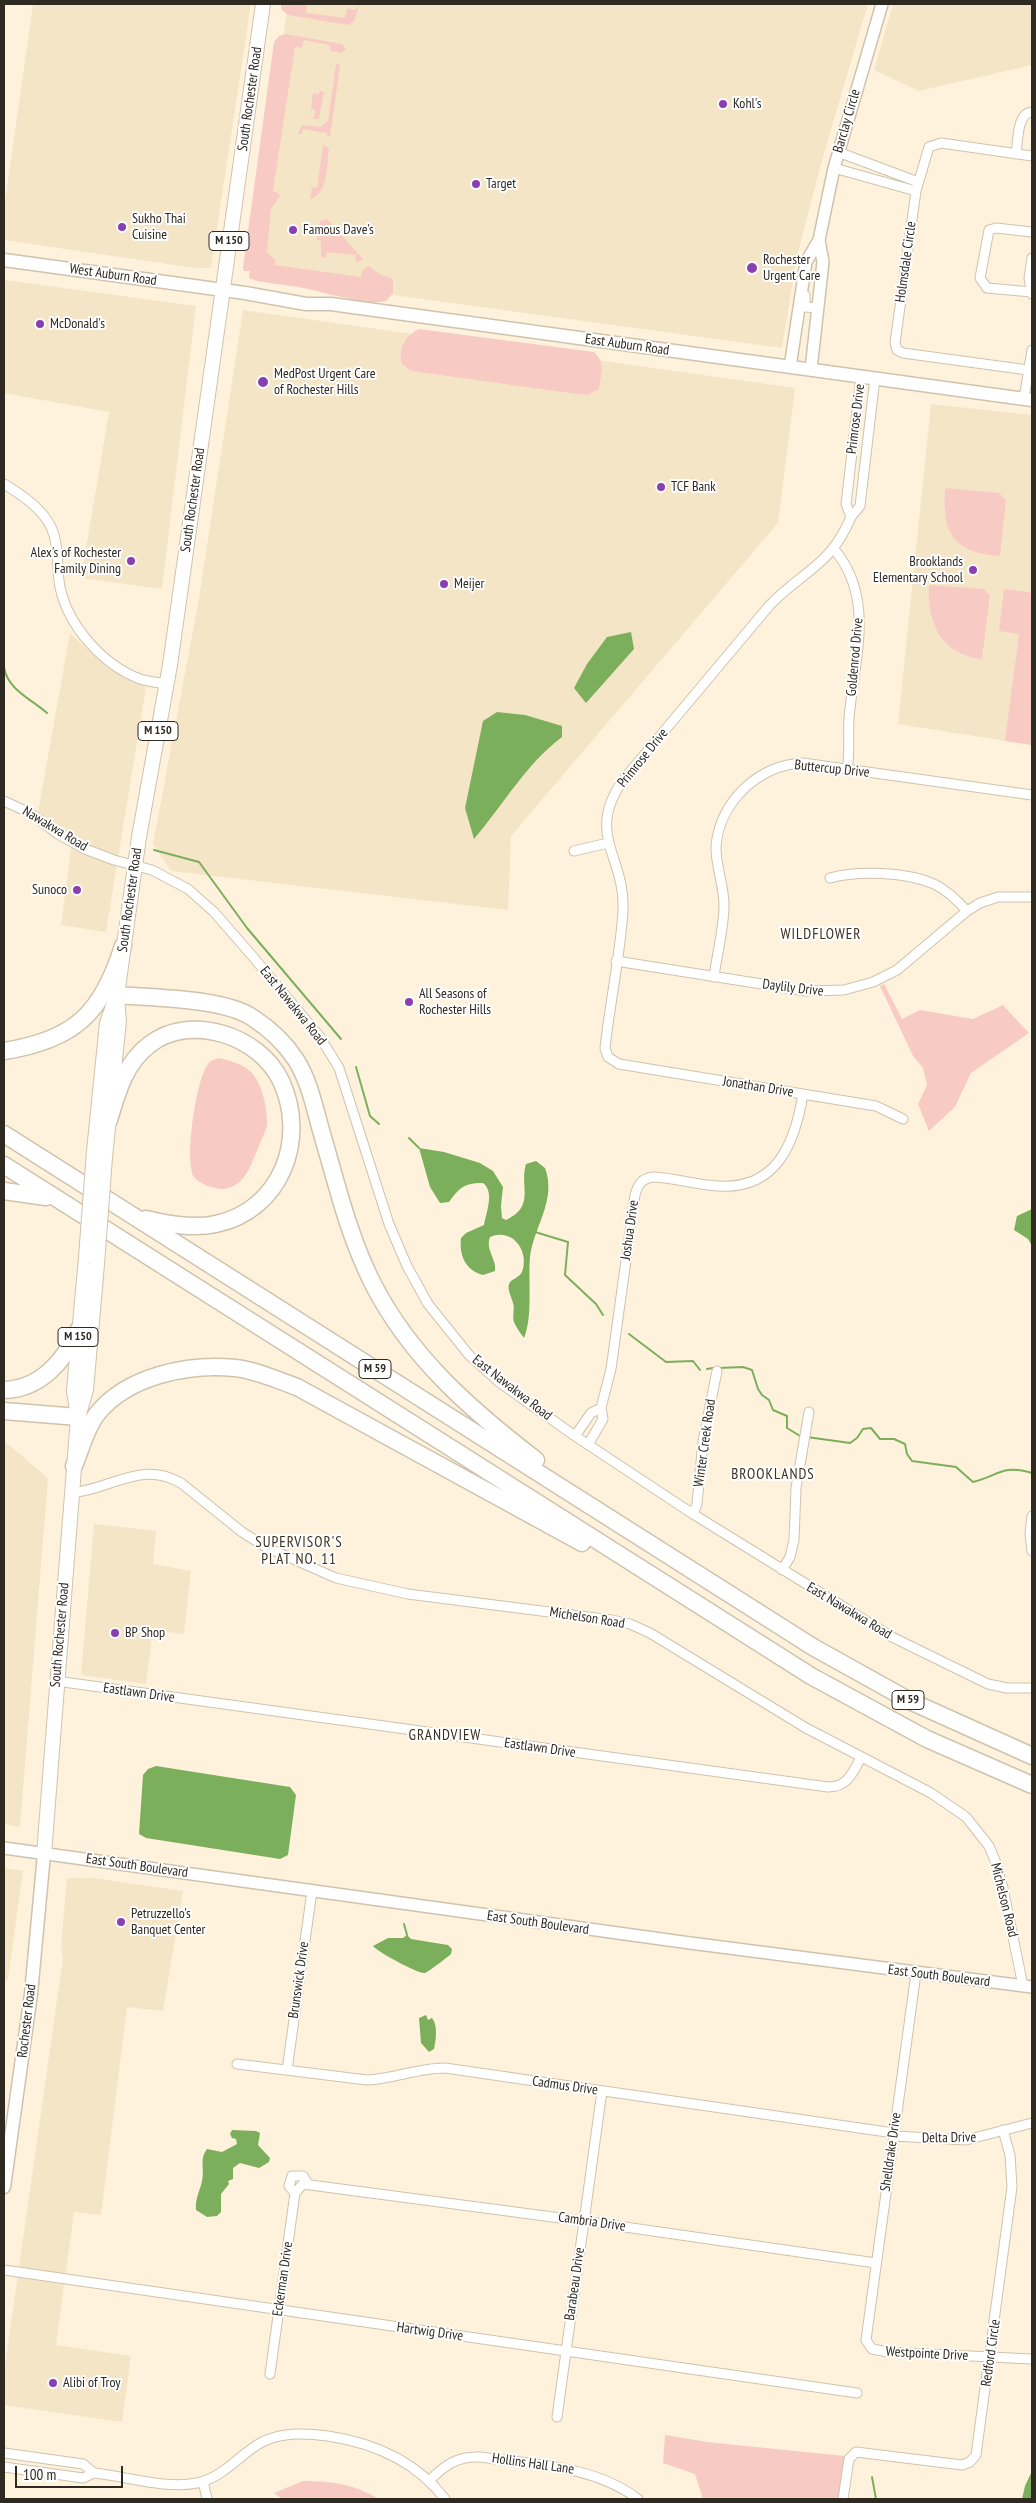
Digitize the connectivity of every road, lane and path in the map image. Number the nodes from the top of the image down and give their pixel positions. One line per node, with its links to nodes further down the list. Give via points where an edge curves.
1 (263, 4): 14 (main road, South Rochester Road / M 150)
2 (882, 4): 4 (street, Barclay Circle)
3 (1032, 112): 5 (street, via 1022,117)
4 (838, 152): 7 (street, Barclay Circle); 8 (street)
5 (1016, 154): 6 (street, Holmsdale Circle); 8 (street, Holmsdale Circle, via 936,143 927,152)
6 (1032, 156)
7 (834, 168): 8 (street); 10 (street, Barclay Circle)
8 (917, 186): 20 (street, Holmsdale Circle, via 895,343 897,350)
9 (1032, 232): 15 (street, via 989,230 980,278 986,288)
10 (819, 240): 13 (street, Barclay Circle, via 806,262); 16 (street, Barclay Circle, via 823,262)
11 (1032, 258): 15 (street)
12 (4, 260): 14 (main road, West Auburn Road)
13 (803, 282): 16 (street, Barclay Circle, via 805,307); 18 (street, Barclay Circle)
14 (222, 290): 18 (main road, East Auburn Road, via 306,304); 29 (main road, South Rochester Road / M 150)
15 (1032, 293)
16 (818, 308): 19 (street, Barclay Circle)
17 (1032, 350): 20 (street)
18 (790, 367): 19 (main road, East Auburn Road)
19 (811, 369): 21 (main road, East Auburn Road)
20 (1028, 370): 23 (street)
21 (861, 376): 22 (main road, East Auburn Road); 24 (street, Primrose Drive)
22 (875, 378): 23 (main road, East Auburn Road); 25 (street, Primrose Drive)
23 (1028, 399)
24 (851, 461): 25 (street, Primrose Drive); 27 (street, Primrose Drive, via 846,504)
25 (865, 463): 27 (street, Primrose Drive, via 860,506)
26 (4, 484): 29 (street, via 34,506 51,527 62,595 81,632 125,672)
27 (851, 517): 28 (street, Primrose Drive)
28 (834, 549): 30 (street, Goldenrod Drive, via 851,573 859,602); 33 (street, Primrose Drive, via 816,568 777,598 624,779 608,810)
29 (166, 684): 35 (main road, South Rochester Road / M 150)
30 (847, 771): 31 (street, Buttercup Drive); 41 (street, Buttercup Drive, via 803,763 779,766 756,778 731,806 722,821 716,846 724,907)
31 (1032, 795)
32 (4, 801): 35 (street, Nawakwa Road, via 30,813 85,849)
33 (608, 843): 34 (street); 40 (street, Primrose Drive, via 623,898)
34 (574, 851)
35 (135, 864): 39 (main road, South Rochester Road / M 150); 62 (street, East Nawakwa Road, via 165,875 204,902 320,1037 339,1068 349,1094 389,1224 428,1304 469,1354 493,1376)
36 (830, 878): 38 (street, via 868,872 919,880 948,893)
37 (1032, 897): 38 (street, Daylily Drive, via 998,898)
38 (967, 911): 41 (street, Daylily Drive, via 897,970 854,988 815,992)
39 (123, 946): 42 (main road, South Rochester Road / M 150); 43 (highway, via 109,986 86,1018 41,1042)
40 (616, 961): 41 (street, Daylily Drive); 44 (street, Primrose Drive, via 605,1048)
41 (714, 976)
42 (117, 995): 46 (main road, South Rochester Road / M 150, via 119,1021); 49 (main road, South Rochester Road / M 150, via 107,1023); 68 (highway, via 232,1008 251,1016 285,1044 309,1089 350,1230 362,1260 401,1331 434,1373 473,1410)
43 (4, 1051)
44 (612, 1061): 45 (street, Jonathan Drive)
45 (803, 1094): 47 (street, Jonathan Drive, via 876,1106); 58 (street, Joshua Drive, via 791,1143 776,1166 761,1177 744,1184 726,1186 654,1177 639,1184 611,1369)
46 (108, 1120): 49 (main road, South Rochester Road / M 150); 53 (highway, via 118,1088 136,1056 149,1044 179,1031 218,1033 258,1051 271,1065 287,1097 292,1132 284,1170 271,1191 254,1208 225,1222 200,1226 164,1223)
47 (903, 1120)
48 (4, 1134): 53 (highway, M 59)
49 (100, 1154): 54 (main road, South Rochester Road / M 150, bridge)
50 (4, 1165): 52 (highway, M 59)
51 (4, 1191): 52 (highway)
52 (59, 1200): 71 (highway, M 59)
53 (130, 1214): 68 (highway, M 59)
54 (91, 1260): 55 (main road, South Rochester Road / M 150); 61 (main road, South Rochester Road / M 150, via 86,1390)
55 (79, 1329): 57 (highway, via 70,1349 44,1377 28,1385); 61 (main road, South Rochester Road / M 150, via 74,1391)
56 (717, 1371): 66 (street, Winter Creek Road)
57 (4, 1390)
58 (601, 1408): 62 (street, via 591,1414); 63 (street, Joshua Drive, via 603,1419)
59 (4, 1411): 61 (highway)
60 (809, 1412): 70 (street, via 796,1488 794,1540 790,1557)
61 (78, 1417): 64 (main road, South Rochester Road)
62 (575, 1436): 63 (street, East Nawakwa Road)
63 (588, 1445): 66 (street, East Nawakwa Road)
64 (74, 1466): 65 (main road, South Rochester Road); 71 (highway, via 96,1415 108,1402 139,1382 207,1367 259,1373 297,1387)
65 (72, 1493): 72 (main road, South Rochester Road); 75 (street, Michelson Road, via 92,1490 136,1474 164,1475 181,1482 266,1547 336,1578 408,1594 630,1624 671,1644)
66 (693, 1514): 70 (street, East Nawakwa Road)
67 (1032, 1516): 69 (street)
68 (621, 1525): 74 (highway, M 59, via 857,1672 939,1716)
69 (1032, 1551)
70 (782, 1570): 73 (street, East Nawakwa Road, via 892,1637 978,1679 1007,1688)
71 (705, 1610): 76 (highway, M 59, via 879,1715 964,1757)
72 (56, 1681): 75 (street, Eastlawn Drive, via 828,1787 847,1782); 78 (main road, South Rochester Road)
73 (1032, 1688)
74 (1032, 1756)
75 (861, 1758): 81 (street, Michelson Road, via 948,1804 966,1817 989,1846 1003,1888)
76 (1032, 1785)
77 (4, 1848): 78 (street, East South Boulevard)
78 (44, 1854): 79 (street, East South Boulevard); 88 (main road, Rochester Road, via 31,1994)
79 (312, 1891): 80 (street, East South Boulevard); 83 (street, Brunswick Drive)
80 (916, 1973): 81 (street, East South Boulevard); 87 (street, Shelldrake Drive)
81 (1027, 1986)
82 (237, 2064): 83 (street, Cadmus Drive)
83 (287, 2070): 84 (street, Cadmus Drive, via 366,2080 421,2069 445,2068)
84 (602, 2091): 87 (street, Cadmus Drive); 90 (street, Barabeau Drive)
85 (1032, 2123): 86 (street, Delta Drive)
86 (1003, 2130): 87 (street, Delta Drive, via 959,2140); 96 (street, Redford Circle, via 1010,2154 1012,2187)
87 (894, 2135): 91 (street, Shelldrake Drive)
88 (4, 2187)
89 (301, 2187): 90 (street, Cambria Drive); 93 (street, Eckerman Drive)
90 (583, 2221): 91 (street, Cambria Drive); 95 (street, Barabeau Drive)
91 (876, 2263): 94 (street, Shelldrake Drive)
92 (4, 2270): 93 (street, Hartwig Drive)
93 (279, 2310): 95 (street, Hartwig Drive); 98 (street, Eckerman Drive)
94 (866, 2331): 96 (street, Westpointe Drive, via 868,2345 878,2351)
95 (565, 2351): 99 (street, Hartwig Drive); 100 (street, Barabeau Drive)
96 (990, 2357): 97 (street, Westpointe Drive); 109 (street, Redford Circle, via 978,2451 970,2462 954,2464 859,2451 849,2459)
97 (1032, 2359)
98 (270, 2374)
99 (857, 2393)
100 (557, 2417)
101 (4, 2453): 103 (street, via 83,2464)
102 (4, 2467): 103 (street, via 83,2478)
103 (94, 2473): 104 (street, via 174,2484)
104 (203, 2481): 105 (street, via 221,2473 264,2441 299,2433 365,2444 406,2463); 106 (street)
105 (429, 2481): 107 (street); 108 (street, Hollins Hall Lane, via 452,2461 480,2457 586,2473 609,2481)
106 (207, 2499)
107 (445, 2499)
108 (638, 2499)
109 (844, 2499)

